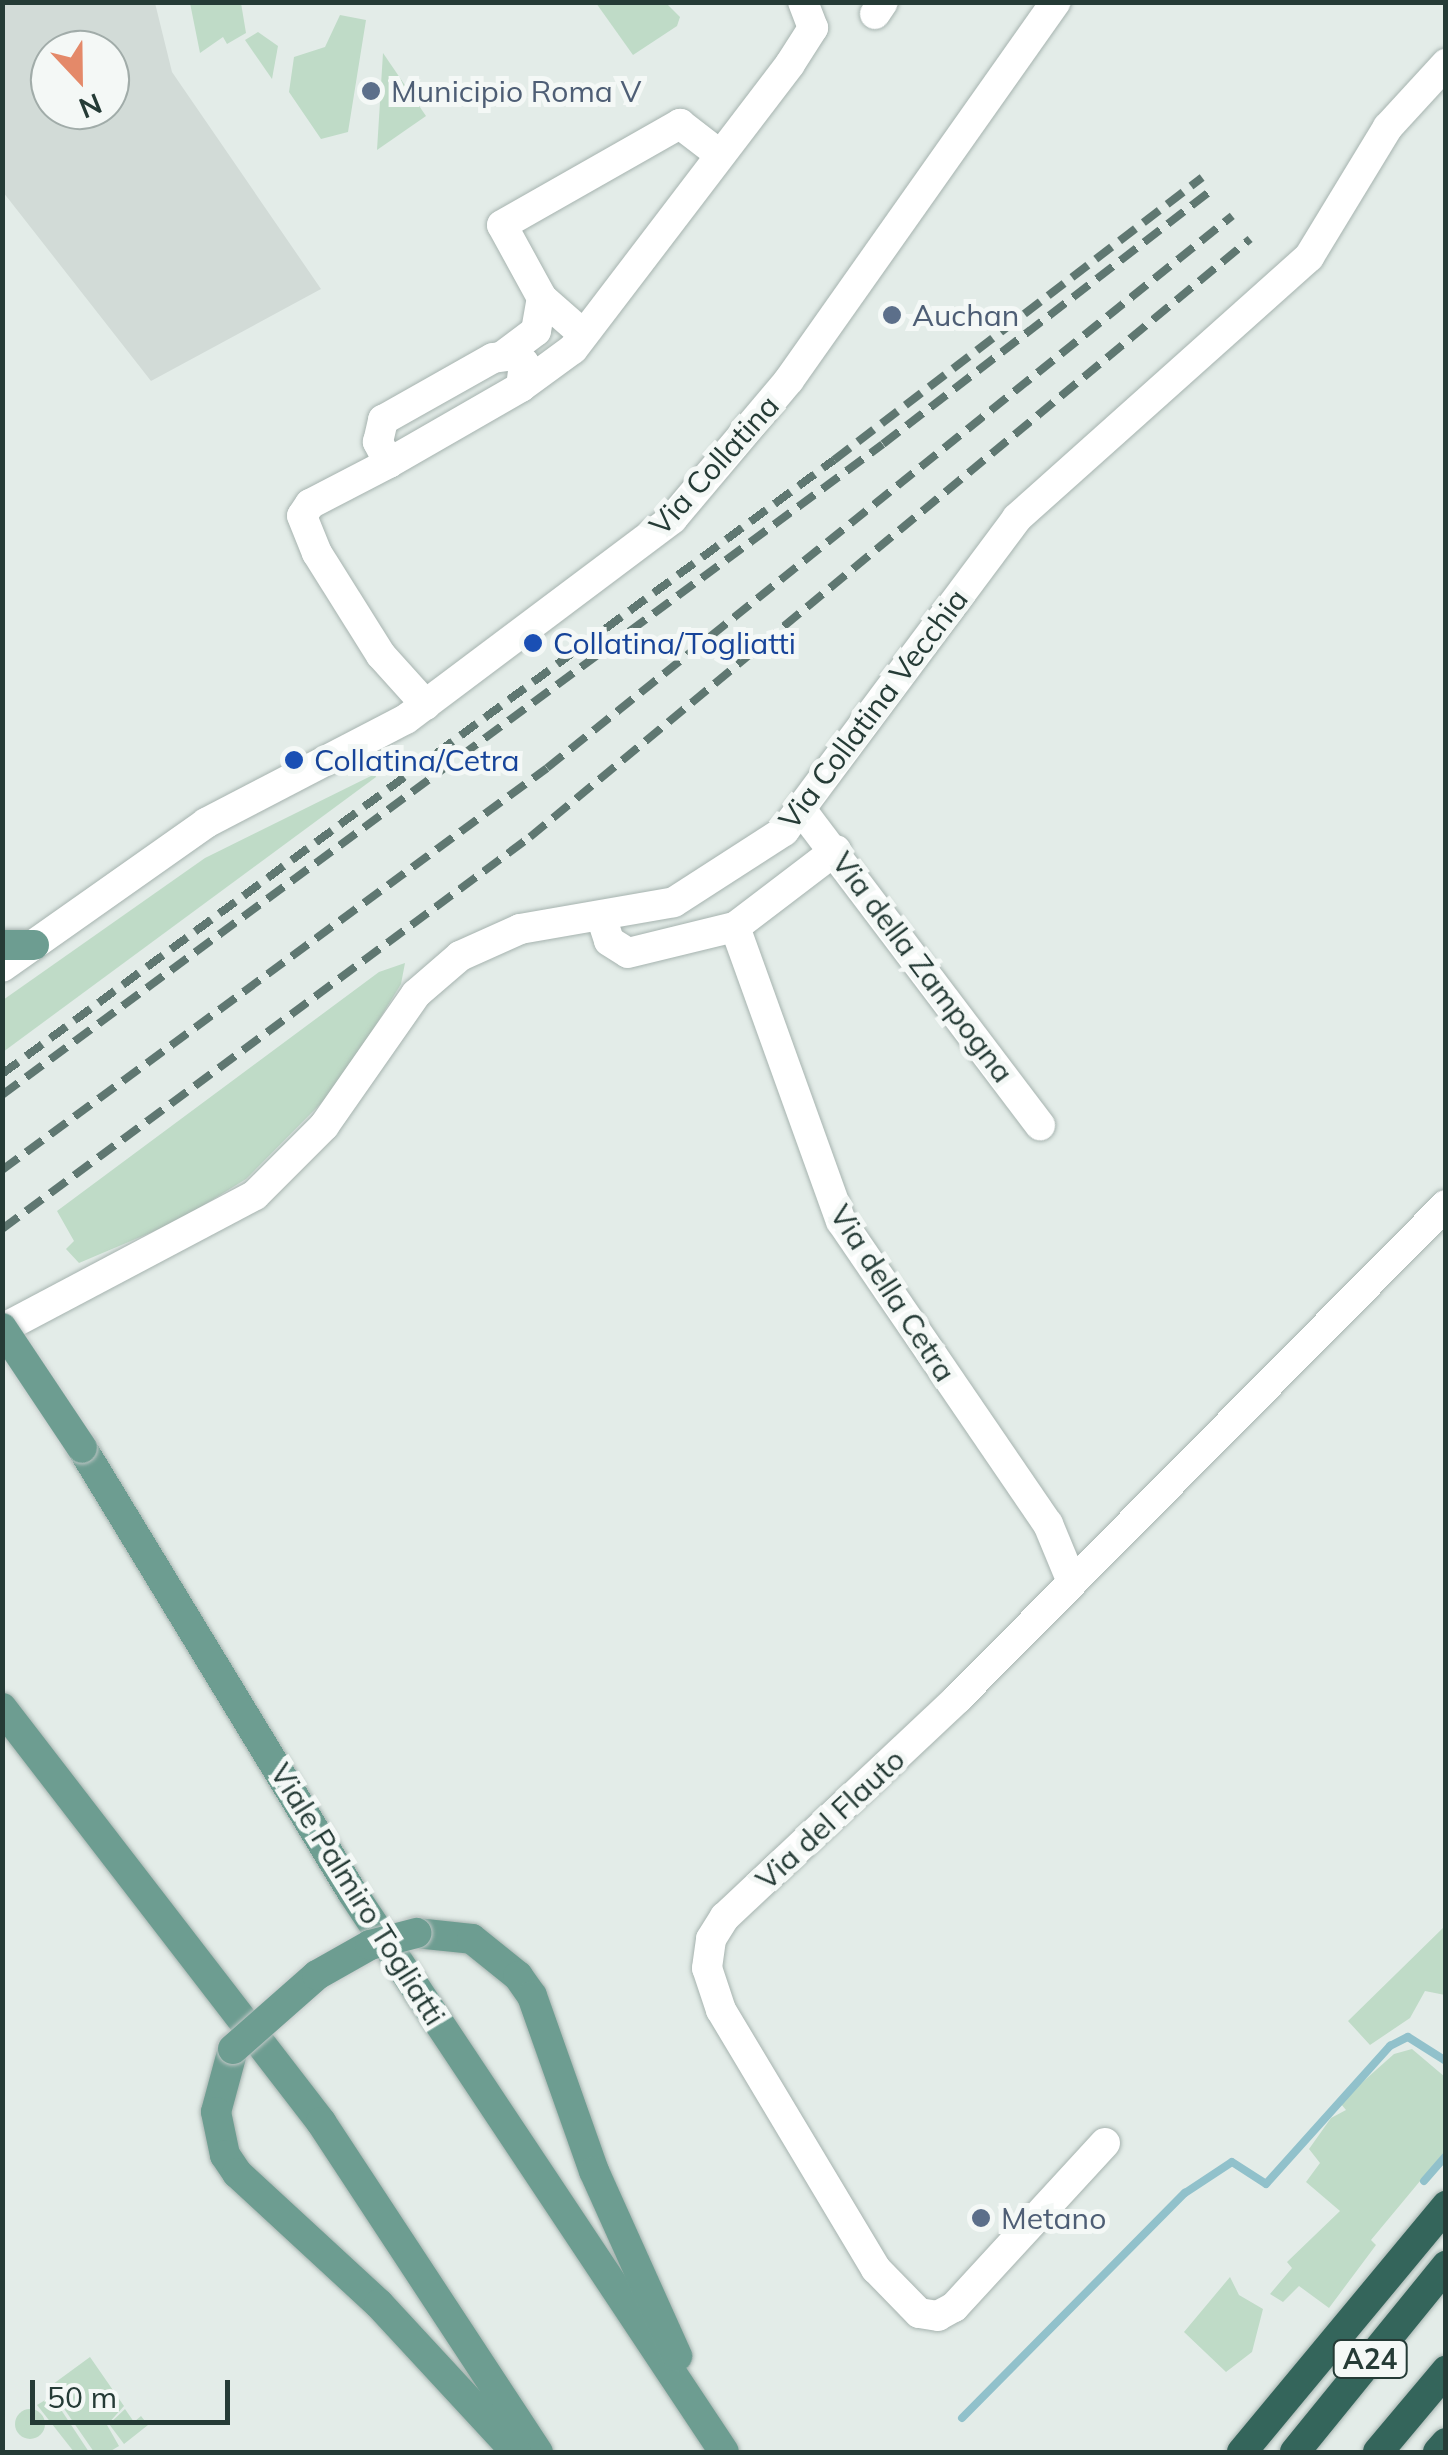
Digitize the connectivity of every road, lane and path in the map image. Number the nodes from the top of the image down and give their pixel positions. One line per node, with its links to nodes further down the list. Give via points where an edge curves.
1 (1056, 2): 10 (street, Via Collatina, via 884,250 710,479 633,553)
2 (808, 11): 4 (street, via 809,38)
3 (1446, 64): 11 (street, Via Collatina Vecchia, via 1388,127 1309,258 1017,518)
4 (719, 154): 5 (street, via 680,124 502,225); 6 (street)
5 (542, 298): 6 (street); 7 (street, via 536,331)
6 (584, 334): 8 (street, via 562,361)
7 (504, 355): 8 (street, via 524,364); 9 (street, via 383,420 378,442)
8 (521, 388): 9 (street)
9 (389, 463): 10 (street, via 310,504 302,516 317,553 382,655)
10 (426, 705): 16 (street, Via Collatina, via 339,760 206,822)
11 (803, 812): 12 (street, Via della Zampogna); 13 (street, Via Collatina Vecchia, via 760,851 701,889 650,910)
12 (836, 850): 14 (street); 18 (street, Via della Zampogna)
13 (602, 916): 14 (street, via 609,941 628,953); 20 (street, Via Collatina Vecchia, via 520,929 460,956 416,994 324,1126 255,1195)
14 (736, 927): 21 (street, Via della Cetra, via 841,1221 1048,1524)
15 (2, 945): 16 (main road)
16 (34, 945): 17 (street, Via Collatina)
17 (2, 967)
18 (1040, 1125)
19 (1446, 1205): 21 (street, Via del Flauto)
20 (2, 1328): 27 (main road, Viale Palmiro Togliatti, bridge, via 352,1892)
21 (1072, 1582): 23 (street, Via del Flauto, via 725,1917 711,1939 706,1968 721,2010 876,2270 918,2312 938,2316 954,2307)
22 (2, 1708): 30 (main road, via 311,2108)
23 (1105, 2143)
24 (1446, 2206): 31 (highway)
25 (1446, 2266): 32 (highway, A24)
26 (1446, 2371): 33 (highway, A24)
27 (716, 2440): 29 (main road, bridge, via 594,2171 532,1996 472,1939 416,1934 370,1946 317,1974 233,2049 216,2112 225,2155 237,2173 386,2312)
28 (1446, 2443): 34 (highway)
29 (516, 2452)
30 (538, 2452)
31 (1242, 2452)
32 (1295, 2452)
33 (1378, 2452)
34 (1438, 2452)

